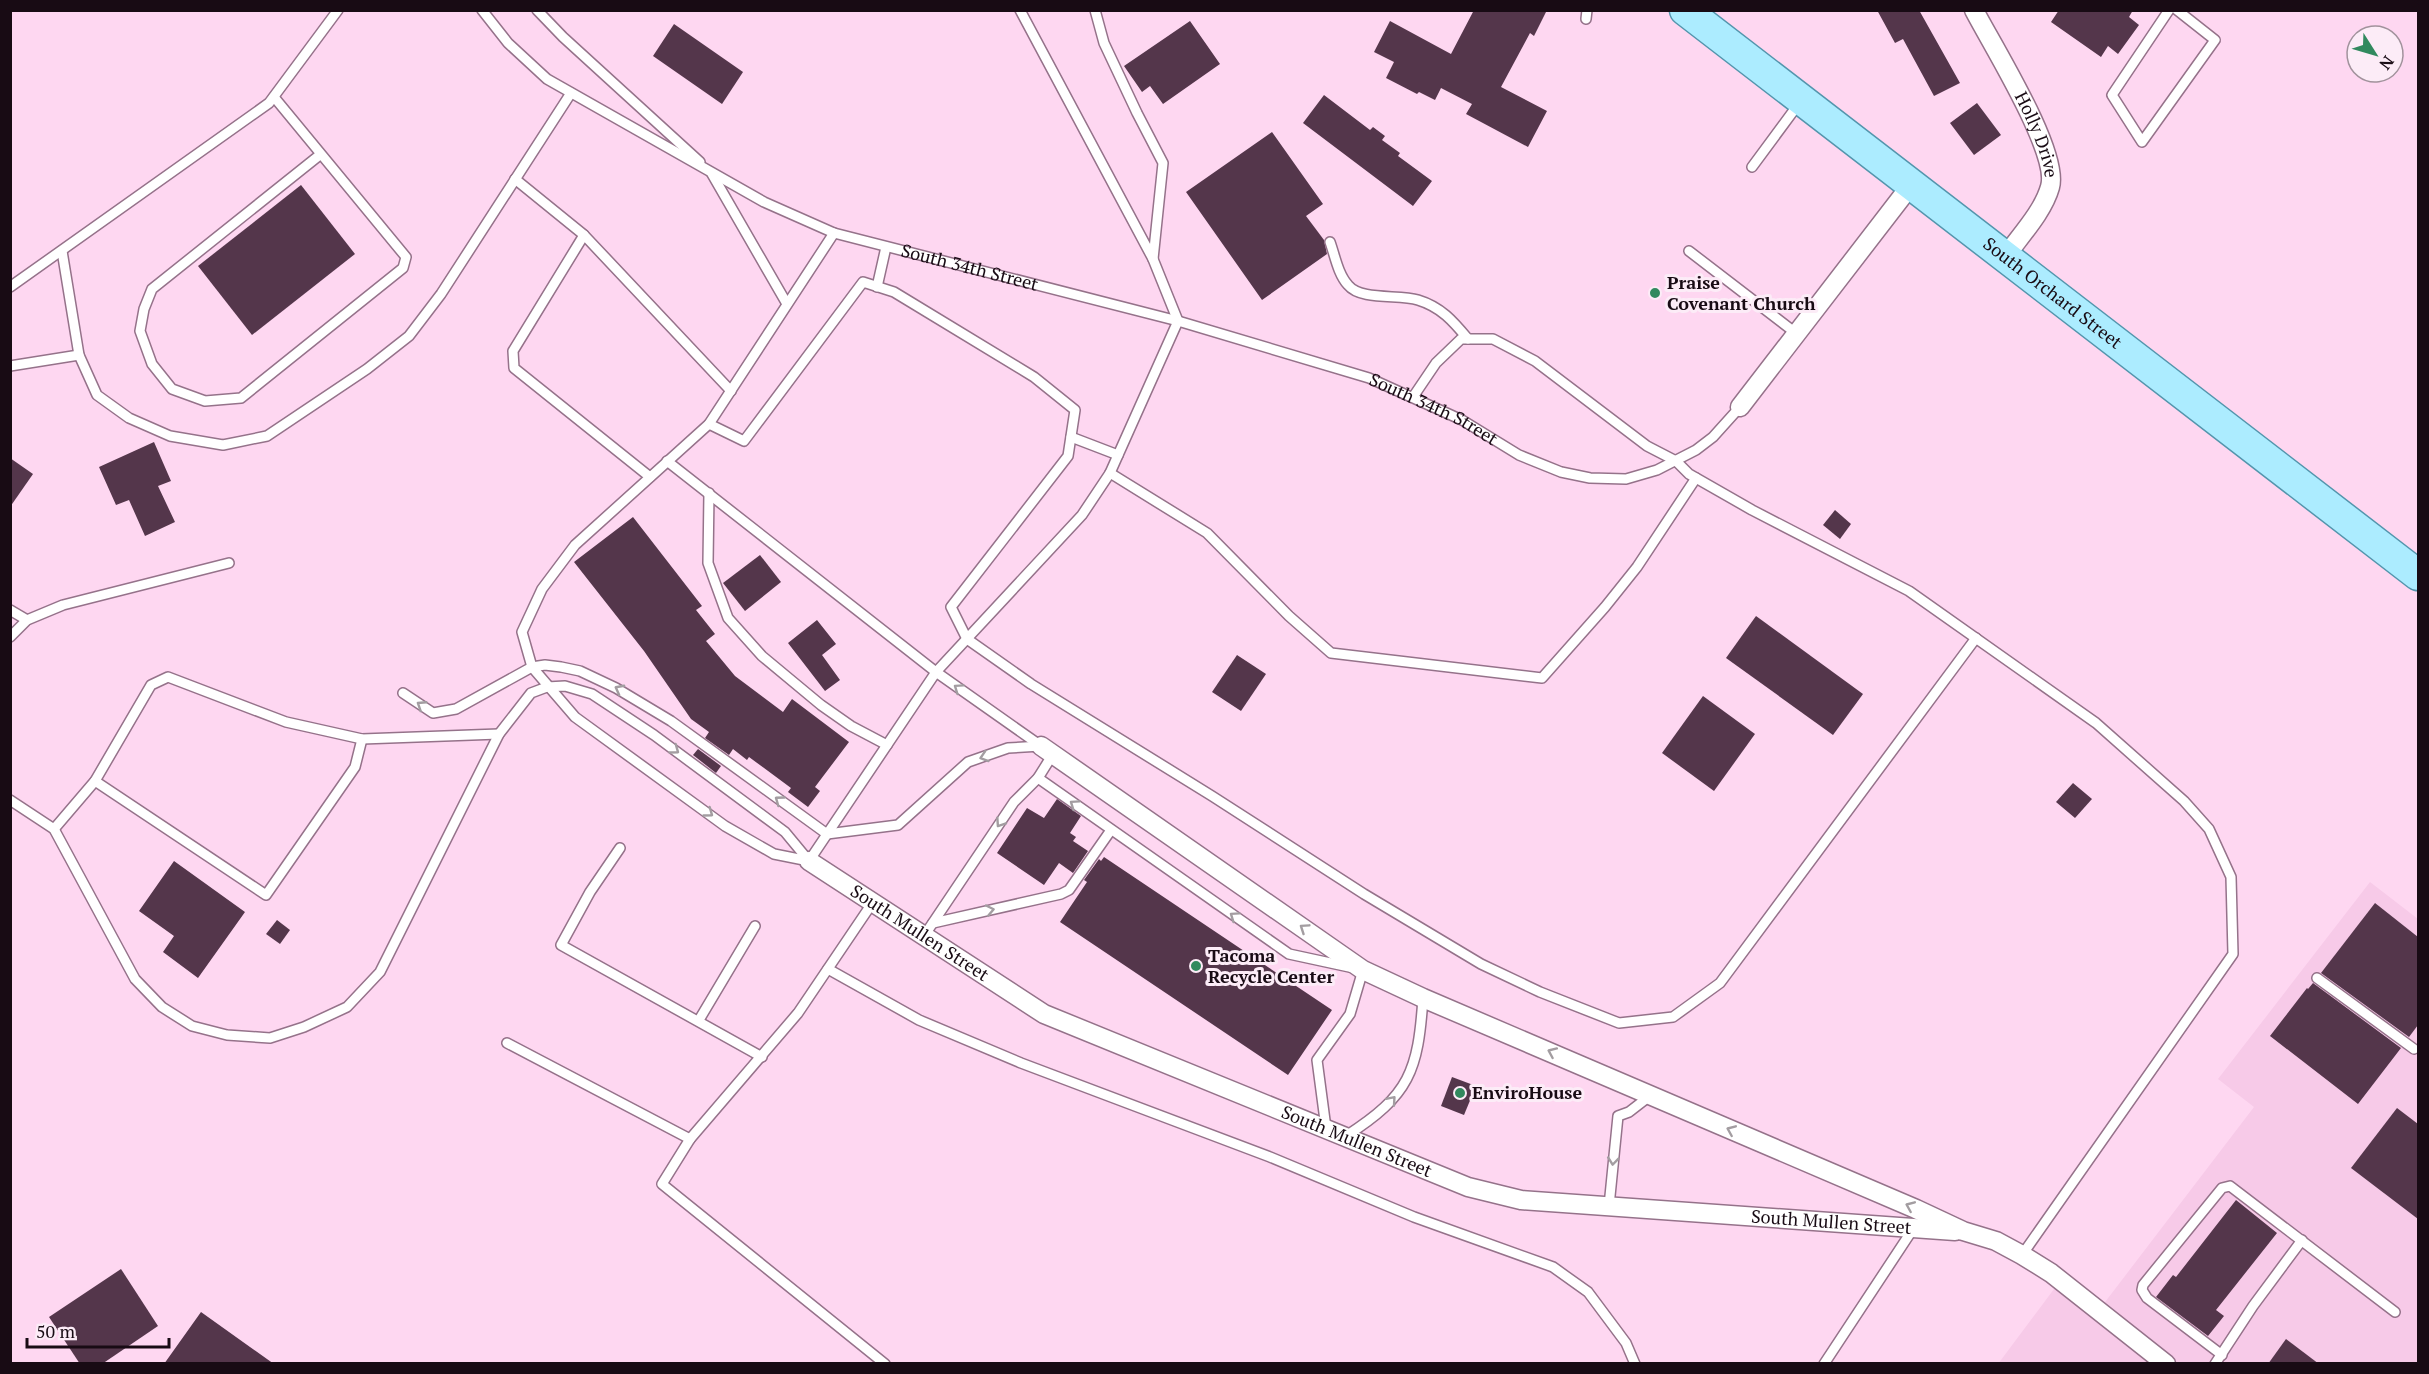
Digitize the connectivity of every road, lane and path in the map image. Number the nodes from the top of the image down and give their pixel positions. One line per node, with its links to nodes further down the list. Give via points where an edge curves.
1 (338, 10): 11 (lane)
2 (482, 10): 10 (lane, via 508,42 547,79)
3 (537, 10): 15 (lane)
4 (1020, 10): 25 (lane)
5 (1095, 10): 25 (lane, via 1104,43 1163,163)
6 (1685, 10): 12 (main road, South Orchard Street)
7 (1974, 10): 24 (street, Holly Drive, via 2038,130 2052,174 2047,195)
8 (2169, 10): 9 (lane, via 2112,95 2142,142 2215,40)
9 (2177, 10)
10 (571, 93): 15 (lane); 16 (lane)
11 (274, 97): 13 (lane); 22 (lane)
12 (1802, 100): 14 (lane); 17 (main road, South Orchard Street)
13 (321, 154): 13 (lane, via 406,258 403,268 241,398 205,402 172,389 152,364 140,331 152,289)
14 (1752, 167)
15 (712, 174): 18 (lane, South 34th Street); 28 (lane)
16 (515, 179): 19 (lane); 32 (lane, via 441,294 409,336 367,369 267,435 223,445 170,435 129,418 97,395)
17 (1911, 185): 24 (main road, South Orchard Street); 30 (street, South 34th Street)
18 (834, 234): 21 (lane, South 34th Street); 28 (lane)
19 (584, 235): 34 (lane); 43 (lane, via 513,351 514,368)
20 (1330, 242): 31 (lane, via 1348,286 1360,293 1416,299 1437,308)
21 (886, 247): 27 (lane); 29 (lane, South 34th Street)
22 (62, 251): 26 (lane); 32 (lane)
23 (1689, 251): 30 (lane)
24 (2005, 257): 47 (main road, South Orchard Street)
25 (1153, 259): 29 (lane)
26 (10, 287)
27 (878, 287): 37 (lane, via 863,282 744,441); 38 (lane, via 894,292 1042,384 1075,410)
28 (787, 304): 34 (lane)
29 (1178, 321): 35 (lane, South 34th Street, via 1369,378); 39 (lane)
30 (1797, 334): 36 (street, South 34th Street)
31 (1468, 339): 35 (lane, via 1461,339 1436,363); 41 (lane, via 1493,339 1534,361 1647,446)
32 (80, 355): 33 (lane)
33 (10, 366)
34 (731, 391): 37 (lane)
35 (1413, 397): 41 (lane, South 34th Street, via 1462,420 1519,455 1561,472 1590,478 1626,478)
36 (1740, 407): 41 (lane, South 34th Street, via 1713,437)
37 (709, 424): 40 (lane)
38 (1071, 437): 39 (lane); 52 (lane, via 1068,456 951,607)
39 (1118, 456): 42 (lane)
40 (667, 461): 43 (lane); 45 (lane)
41 (1676, 462): 44 (lane)
42 (1110, 473): 44 (lane, via 1207,533 1289,616 1332,653 1542,678 1637,567); 52 (lane, via 1082,515)
43 (650, 477): 53 (lane, via 575,545 542,589 522,632)
44 (1696, 478): 51 (lane, via 1909,591)
45 (709, 493): 54 (lane); 59 (lane, via 708,563 728,618 762,656 821,705)
46 (229, 563): 49 (lane, via 63,605)
47 (2418, 575)
48 (10, 610): 49 (lane)
49 (27, 620): 50 (lane)
50 (10, 636)
51 (1976, 638): 52 (lane, via 1720,983 1673,1017 1619,1023 1481,964 1031,684); 88 (lane, via 2096,723 2184,801 2209,828 2231,877 2233,954)
52 (967, 639): 54 (lane)
53 (532, 668): 55 (lane); 56 (lane, one-way to 56, via 456,709 433,713); 66 (lane, one-way to 53, via 671,721 616,688 580,671 545,665)
54 (936, 672): 59 (lane); 60 (lane, one-way to 54)
55 (547, 687): 57 (lane, via 531,693); 68 (lane, one-way to 68, via 574,717 725,826 774,854); 68 (lane, one-way to 68, via 565,686 592,694 785,832)
56 (403, 693)
57 (500, 734): 58 (lane); 64 (lane, via 380,972 347,1007 270,1038 227,1035 192,1026 162,1007 135,979)
58 (362, 739): 62 (lane, via 286,722 168,677 151,685); 62 (lane, via 355,767 266,895)
59 (887, 745): 66 (lane)
60 (1047, 750): 61 (lane); 66 (lane, one-way to 66, via 1008,748 968,762 898,825); 73 (street, South Mullen Street, one-way to 60)
61 (1038, 778): 65 (lane, one-way to 61); 71 (lane, one-way to 71, via 1014,802)
62 (95, 782): 64 (lane)
63 (10, 800): 64 (lane)
64 (54, 829)
65 (1111, 830): 71 (lane, one-way to 65, via 1069,890); 73 (lane, one-way to 65, via 1289,954)
66 (827, 834): 68 (lane)
67 (620, 848): 76 (lane, via 561,945)
68 (809, 861): 69 (street, South Mullen Street)
69 (873, 902): 71 (street, South Mullen Street); 72 (lane)
70 (755, 926): 76 (lane)
71 (928, 929): 81 (street, South Mullen Street, via 1044,1014)
72 (828, 969): 79 (lane); 92 (lane, via 919,1020 1011,1059 1414,1217 1553,1267 1588,1292 1626,1343)
73 (1363, 970): 75 (street, South Mullen Street); 81 (lane, via 1350,1014 1317,1060)
74 (2317, 978): 78 (lane)
75 (1423, 998): 80 (street, South Mullen Street, one-way to 75); 82 (lane, one-way to 75, via 1376,1117 1405,1083 1419,1043)
76 (699, 1020): 79 (lane)
77 (507, 1043): 83 (lane)
78 (2414, 1049)
79 (762, 1057): 83 (lane)
80 (1651, 1095): 84 (lane, one-way to 84, via 1629,1113 1618,1116); 86 (street, South Mullen Street, one-way to 80)
81 (1326, 1128): 82 (street, South Mullen Street)
82 (1346, 1136): 84 (street, South Mullen Street, via 1468,1187 1521,1200)
83 (690, 1139): 91 (lane, via 662,1184)
84 (1609, 1206): 85 (street, South Mullen Street)
85 (1913, 1228): 86 (street, South Mullen Street); 93 (lane)
86 (1963, 1231): 88 (street, South Mullen Street, via 1996,1241)
87 (2302, 1240): 89 (lane); 90 (lane); 90 (lane, via 2230,1186 2222,1188 2143,1285 2147,1298)
88 (2022, 1256): 94 (street, South Mullen Street, via 2051,1273)
89 (2396, 1312)
90 (2222, 1355): 95 (lane)
91 (885, 1364)
92 (1635, 1364)
93 (1824, 1364)
94 (2166, 1364)
95 (2215, 1364)

